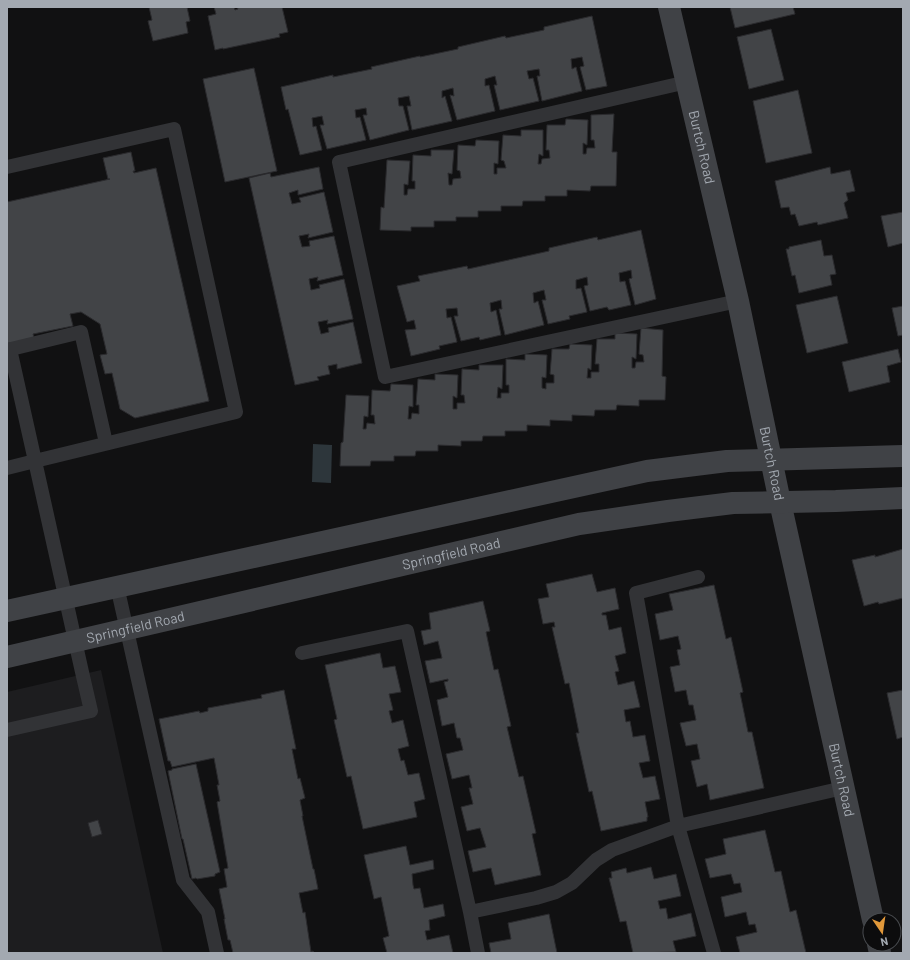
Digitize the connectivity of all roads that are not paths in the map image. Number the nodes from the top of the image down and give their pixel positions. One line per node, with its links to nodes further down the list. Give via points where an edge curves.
1 (669, 7): 2 (main road, Burtch Road)
2 (687, 82): 4 (main road, Burtch Road); 4 (lane, via 339,162 385,377)
3 (7, 167): 6 (lane, via 174,129 236,412)
4 (738, 301): 8 (main road, Burtch Road)
5 (8, 350): 6 (lane, via 82,332); 9 (lane)
6 (106, 443): 9 (lane)
7 (903, 456): 8 (main road)
8 (771, 459): 12 (main road, Burtch Road); 14 (main road, via 727,460 647,471)
9 (35, 461): 10 (lane); 15 (lane)
10 (7, 468)
11 (903, 498): 12 (main road, Springfield Road)
12 (780, 502): 17 (main road, Springfield Road, via 733,503 579,524); 22 (main road, Burtch Road)
13 (698, 577): 23 (lane, via 636,593)
14 (117, 586): 15 (main road); 17 (lane)
15 (66, 598): 16 (main road); 18 (lane)
16 (7, 611)
17 (128, 630): 18 (main road, Springfield Road); 26 (lane, via 183,880 208,912)
18 (75, 641): 20 (main road, Springfield Road); 21 (lane, via 92,711)
19 (302, 654): 24 (lane, via 407,631)
20 (7, 657)
21 (7, 730)
22 (843, 788): 23 (lane); 25 (main road, Burtch Road)
23 (678, 826): 24 (lane, via 612,850 596,860 572,883 556,892); 28 (lane)
24 (470, 912): 27 (lane)
25 (871, 912)
26 (217, 953)
27 (478, 953)
28 (714, 953)

